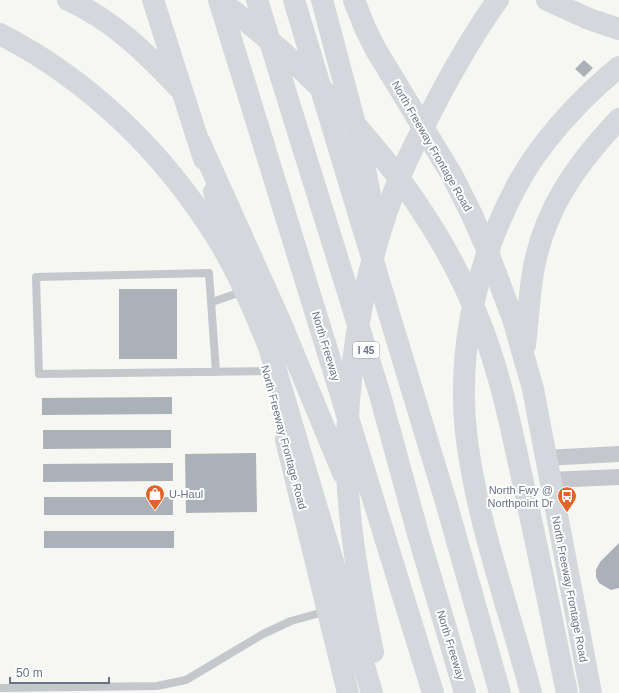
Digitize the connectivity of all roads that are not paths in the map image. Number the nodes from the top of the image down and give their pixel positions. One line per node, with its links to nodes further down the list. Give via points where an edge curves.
1 (68, 0): 15 (main road, via 109,24 143,50)
2 (153, 0): 12 (main road, North Freeway Frontage Road)
3 (166, 0): 12 (main road, via 163,12)
4 (219, 0): 29 (main road, North Freeway); 37 (main road, via 294,63 364,134 413,199 460,280 480,323 504,396)
5 (294, 0): 21 (main road)
6 (322, 0): 21 (main road, via 359,139)
7 (498, 0): 33 (main road, via 449,78 401,174 372,268 357,336 347,437 350,506 358,578)
8 (547, 0): 11 (main road)
9 (355, 2): 20 (main road, North Freeway Frontage Road, via 376,50 452,175 471,213 500,283)
10 (259, 5): 34 (main road, North Freeway / I 45, via 380,395)
11 (619, 29)
12 (164, 32): 15 (main road, North Freeway Frontage Road)
13 (0, 34): 32 (main road, via 50,64 125,123 181,186 217,239 269,348)
14 (619, 67): 36 (main road, via 578,105 538,154 516,188 496,230 479,280 468,335 465,368 468,446 478,502)
15 (184, 93): 17 (main road, North Freeway Frontage Road)
16 (619, 119): 20 (main road, via 589,151 550,214 533,273)
17 (199, 141): 18 (main road, North Freeway Frontage Road); 29 (main road, via 280,321)
18 (244, 291): 19 (lane); 22 (main road, North Freeway Frontage Road)
19 (212, 302): 23 (lane); 23 (lane, via 209,273 36,277 38,374)
20 (524, 354): 25 (main road, North Freeway Frontage Road)
21 (406, 370): 35 (main road)
22 (266, 371): 23 (lane); 28 (main road, North Freeway Frontage Road, via 291,458)
23 (216, 372)
24 (619, 454): 25 (street)
25 (545, 458): 27 (main road, North Freeway Frontage Road)
26 (619, 477): 27 (street)
27 (549, 480): 38 (main road, North Freeway Frontage Road)
28 (328, 611): 30 (lane, via 291,621 270,631 186,680 157,686); 31 (main road, North Freeway Frontage Road)
29 (430, 685)
30 (0, 688)
31 (348, 693)
32 (372, 693)
33 (381, 693)
34 (465, 693)
35 (500, 693)
36 (531, 693)
37 (567, 693)
38 (591, 693)

